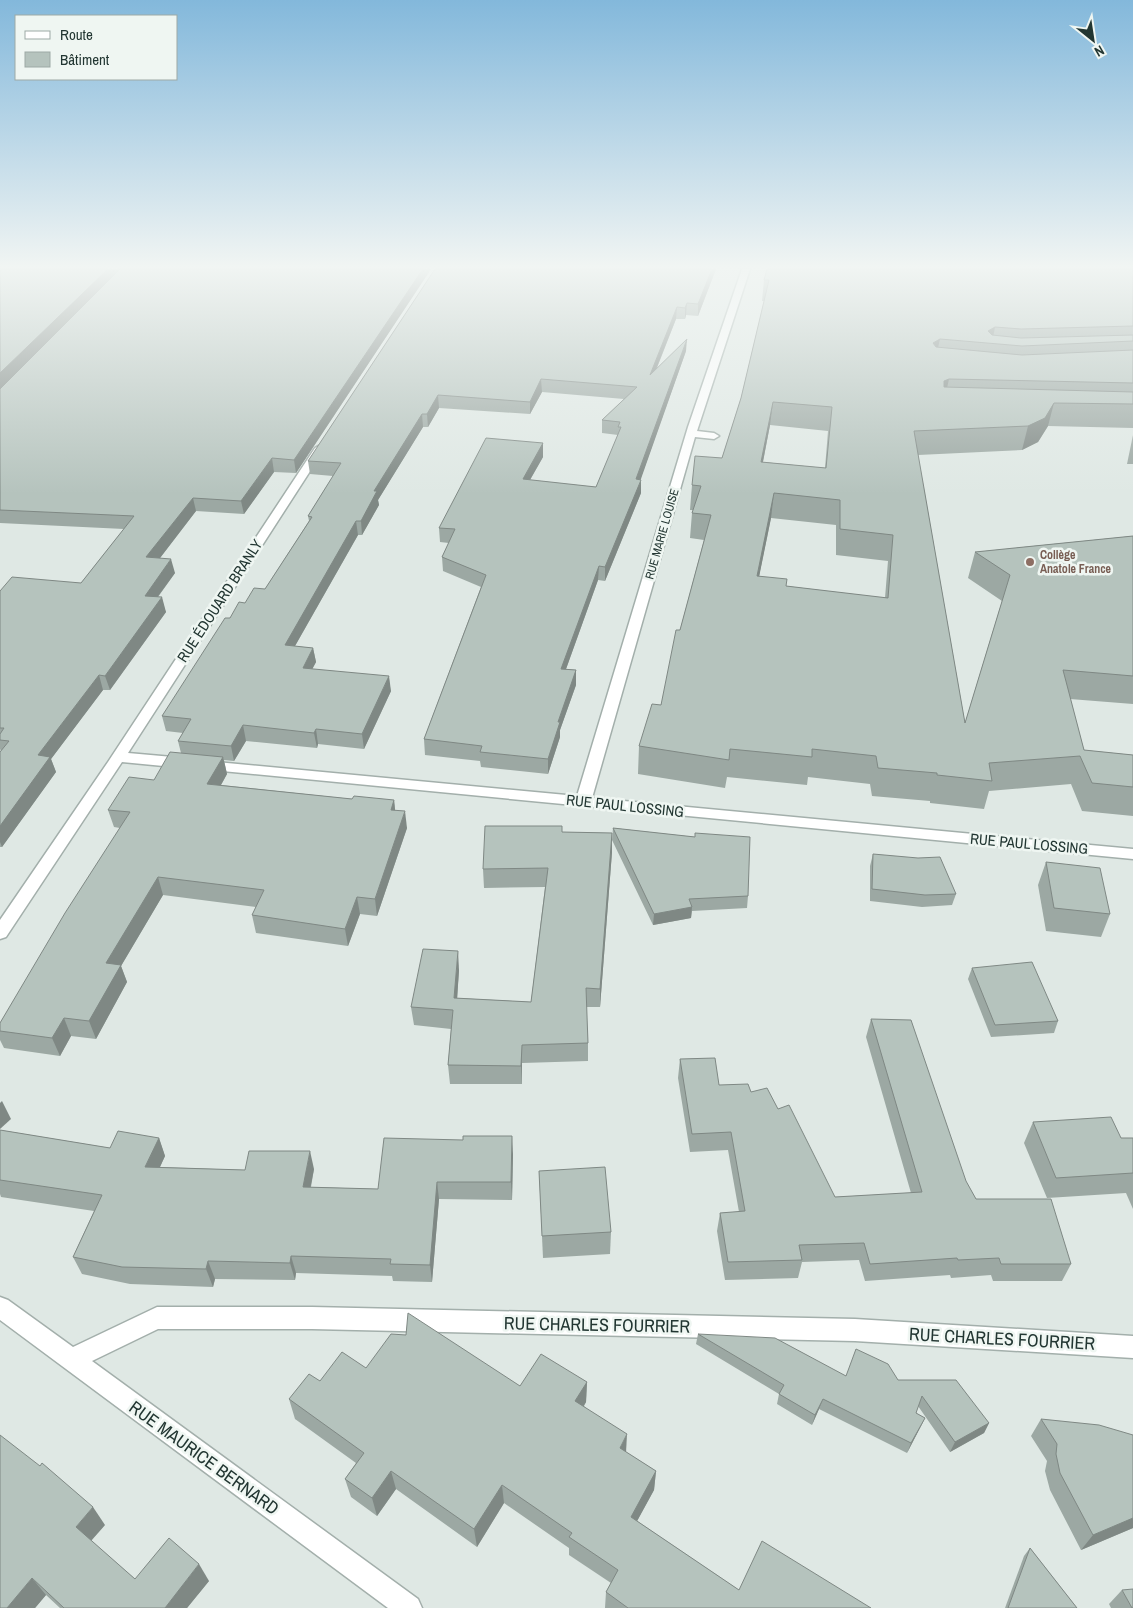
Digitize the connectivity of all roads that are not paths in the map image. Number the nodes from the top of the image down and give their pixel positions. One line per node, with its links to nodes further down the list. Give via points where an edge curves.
1 (721, 344): 3 (street, RUE MARIE LOUISE)
2 (329, 434): 5 (street, RUE ÉDOUARD BRANLY)
3 (691, 434): 4 (street); 6 (street, RUE MARIE LOUISE)
4 (714, 436)
5 (118, 757): 6 (street, RUE PAUL LOSSING); 8 (street, RUE ÉDOUARD BRANLY)
6 (583, 802): 7 (street, RUE PAUL LOSSING)
7 (1133, 854)
8 (0, 933)
9 (0, 1307): 11 (street, RUE MAURICE BERNARD)
10 (1133, 1347): 11 (street, RUE CHARLES FOURRIER, via 855,1330 312,1318 157,1318)
11 (71, 1360): 12 (street, RUE MAURICE BERNARD)
12 (409, 1608)

